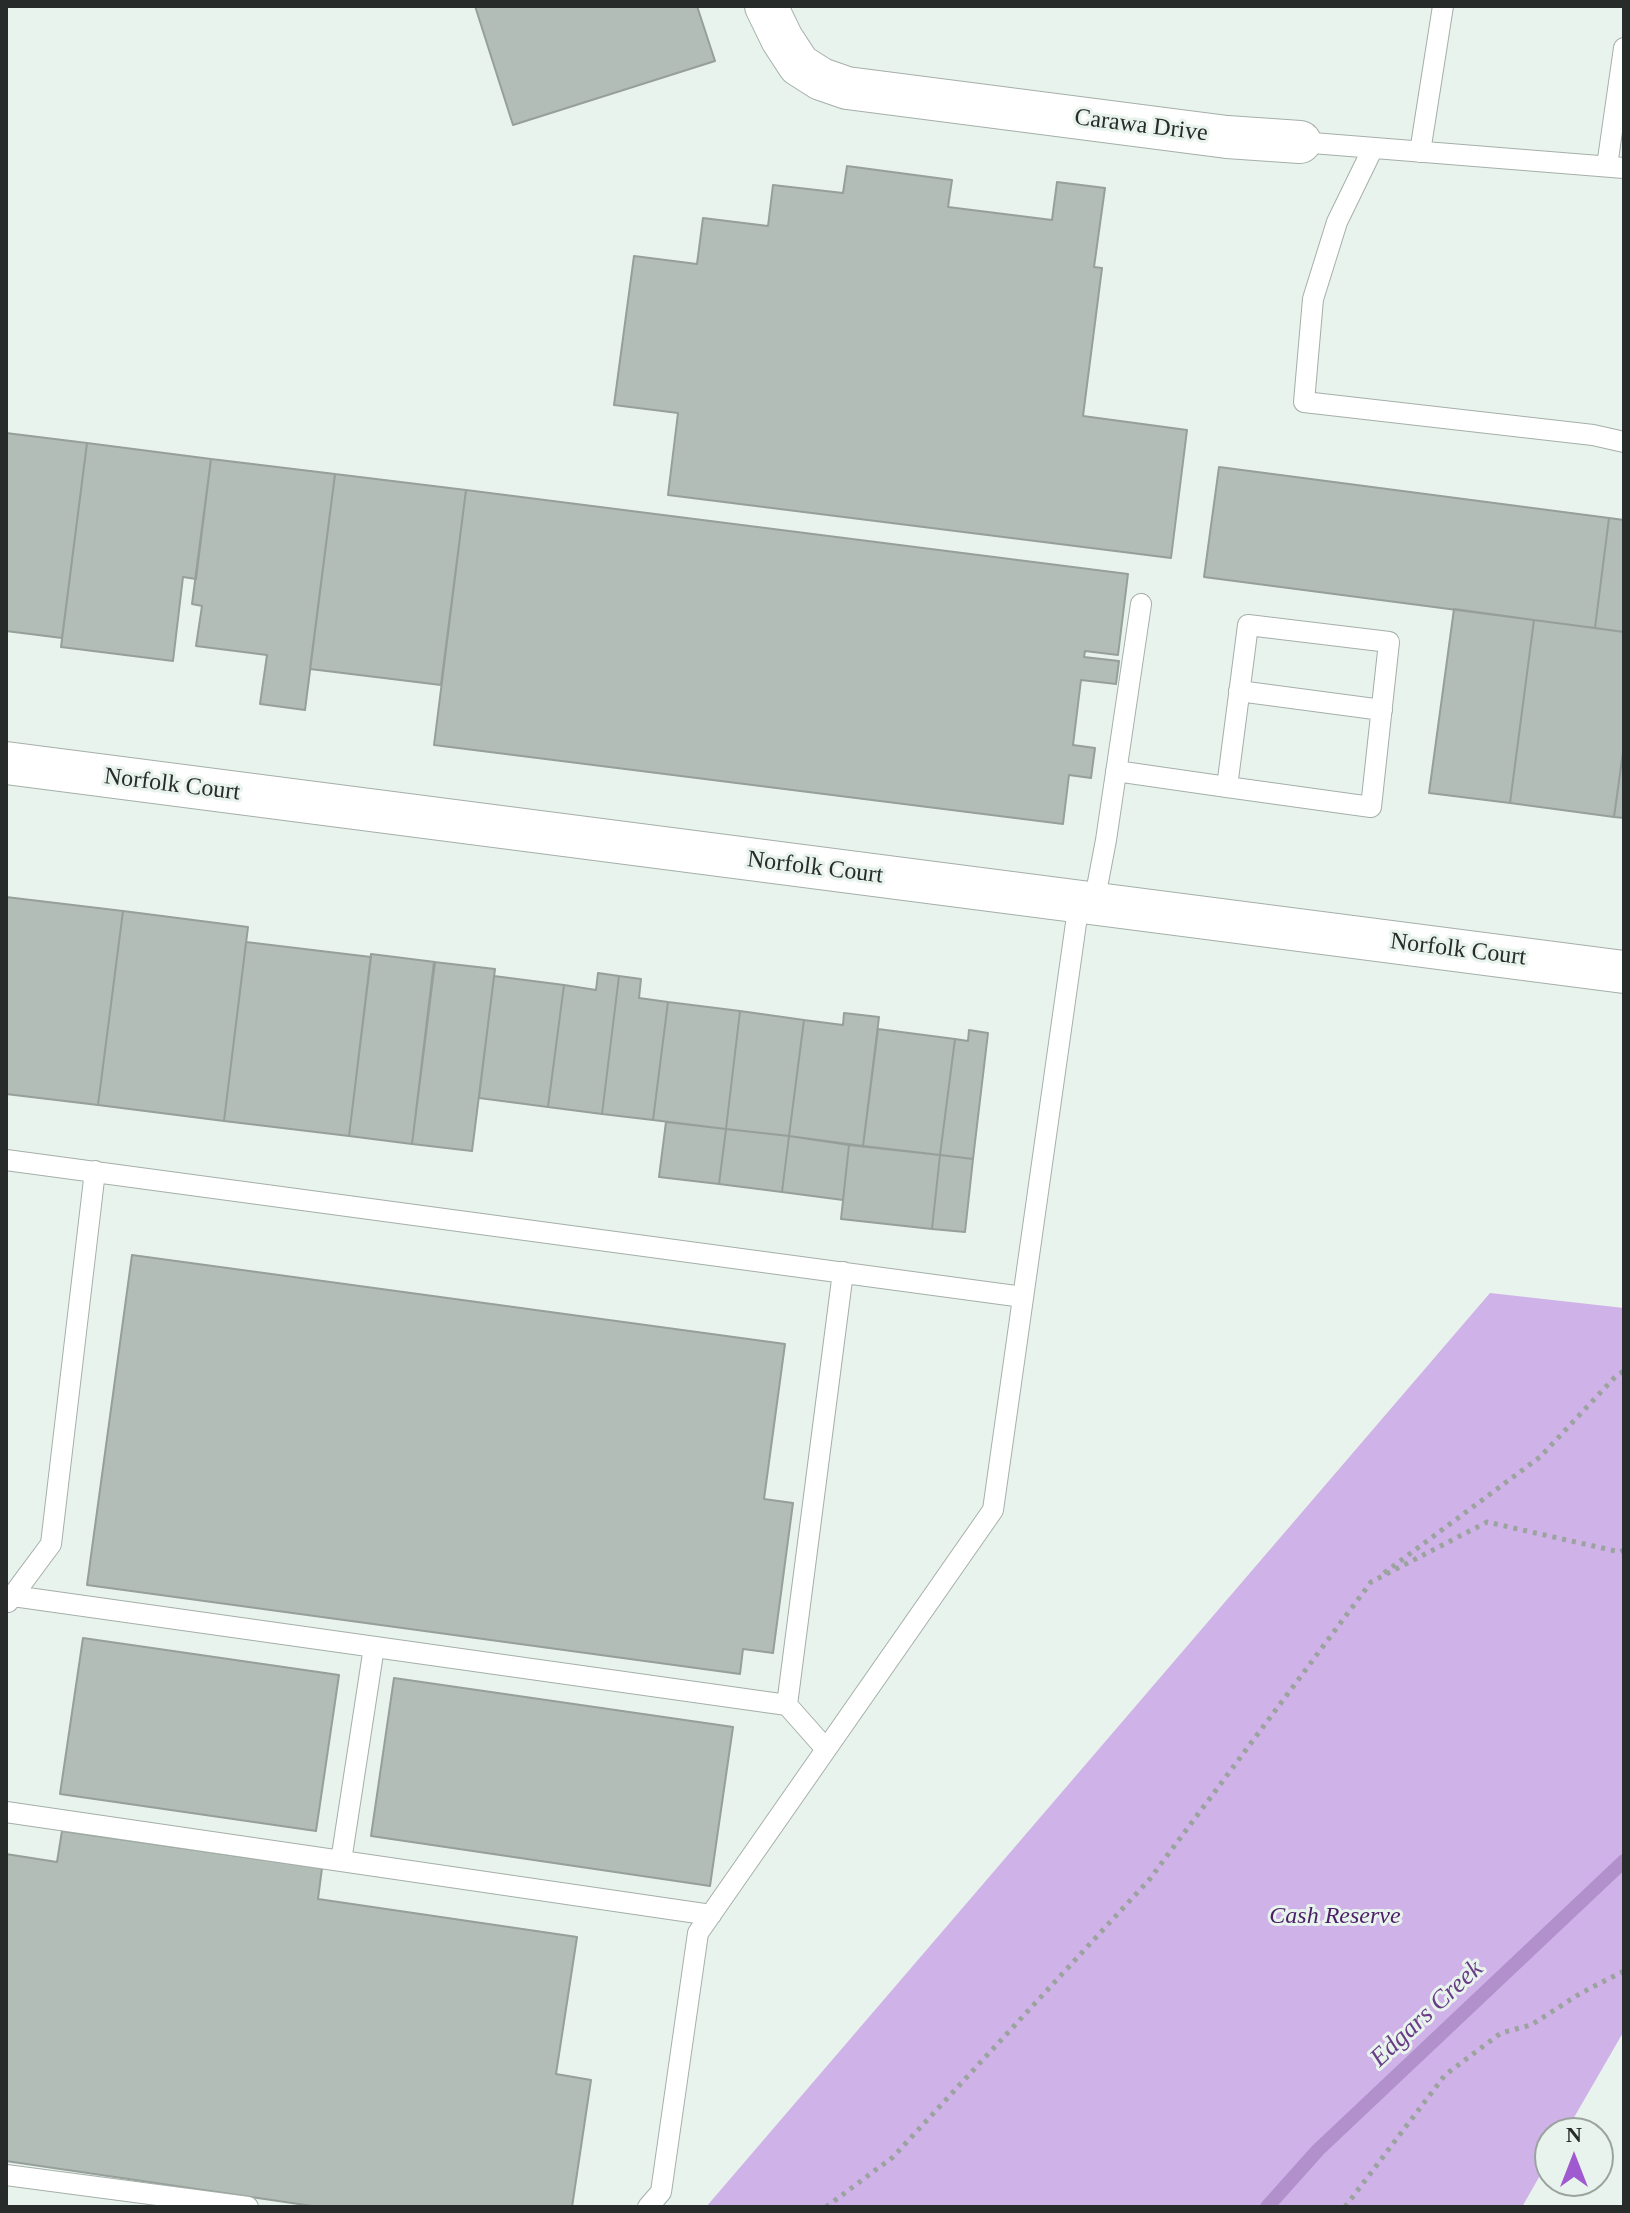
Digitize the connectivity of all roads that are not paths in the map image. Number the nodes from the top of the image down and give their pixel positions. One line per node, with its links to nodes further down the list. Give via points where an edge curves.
1 (766, 6): 4 (street, Carawa Drive, via 799,65 847,88)
2 (1443, 6): 6 (lane)
3 (1624, 48): 7 (lane)
4 (1300, 142): 5 (lane, Carawa Drive)
5 (1373, 148): 6 (lane, Carawa Drive); 8 (lane, via 1337,222 1313,299 1304,402)
6 (1420, 152): 7 (lane, Carawa Drive)
7 (1616, 167)
8 (1624, 442)
9 (1141, 604): 13 (lane)
10 (1239, 691): 11 (lane); 11 (lane, via 1248,625 1389,642); 14 (lane)
11 (1382, 710): 14 (lane, via 1371,807)
12 (6, 763): 15 (street, Norfolk Court)
13 (1116, 771): 14 (lane); 15 (lane)
14 (1227, 787)
15 (1086, 902): 16 (street, Norfolk Court); 20 (lane)
16 (1624, 972)
17 (6, 1160): 18 (lane)
18 (95, 1171): 19 (lane); 21 (lane, via 51,1544)
19 (843, 1272): 20 (lane); 23 (lane)
20 (1023, 1297): 24 (lane, via 993,1510)
21 (10, 1601): 22 (lane)
22 (374, 1647): 23 (lane); 26 (lane)
23 (787, 1705): 24 (lane)
24 (826, 1749): 27 (lane)
25 (6, 1812): 26 (lane)
26 (341, 1861): 27 (lane)
27 (711, 1915): 30 (lane, via 698,1933 661,2192)
28 (6, 2175): 29 (lane)
29 (248, 2207)
30 (648, 2207)

